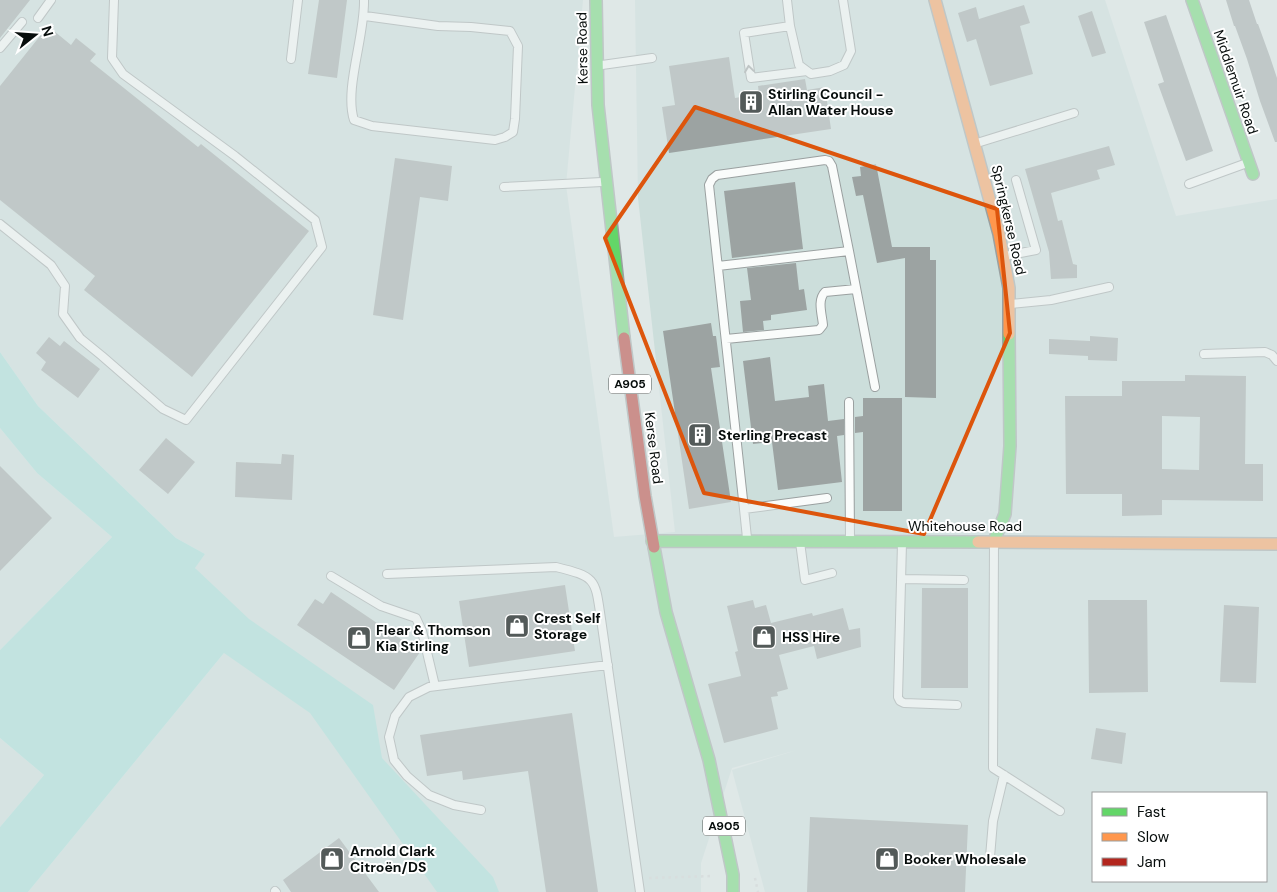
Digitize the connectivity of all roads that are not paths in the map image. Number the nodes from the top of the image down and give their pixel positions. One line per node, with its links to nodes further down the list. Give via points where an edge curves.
1 (51, 0): 11 (lane)
2 (114, 0): 27 (lane, via 112,58 123,74 235,156 315,220 322,248 186,420 163,409 80,338 63,314 65,286 52,264)
3 (298, 0): 16 (lane)
4 (364, 0): 10 (lane)
5 (596, 0): 17 (street, Kerse Road / A905)
6 (787, 0): 13 (lane)
7 (843, 0): 18 (lane, via 851,51 844,65 811,74)
8 (935, 0): 20 (street, Springkerse Road)
9 (1192, 0): 21 (street, Middlemuir Road)
10 (364, 16): 10 (lane, via 352,89 354,120 372,126 495,140 513,132 518,46 510,31)
11 (38, 18)
12 (22, 22): 14 (lane)
13 (790, 26): 18 (lane, via 799,65); 18 (lane, one-way to 13, via 751,78 744,33)
14 (0, 48)
15 (652, 58): 17 (lane)
16 (291, 59)
17 (597, 65): 24 (street, Kerse Road / A905)
18 (807, 70)
19 (1074, 113): 20 (lane)
20 (975, 144): 29 (street, Springkerse Road)
21 (1249, 163): 22 (street, Middlemuir Road); 25 (lane)
22 (1253, 174)
23 (1016, 180): 29 (lane, via 1036,250)
24 (606, 181): 26 (lane); 43 (street, Kerse Road / A905)
25 (1190, 184)
26 (504, 187)
27 (0, 224)
28 (849, 251): 30 (lane); 30 (lane, via 832,166 825,160 717,175 712,179); 32 (lane)
29 (1003, 257): 33 (street, Springkerse Road)
30 (718, 266): 34 (lane)
31 (1109, 287): 33 (lane, via 1051,300)
32 (856, 289): 34 (lane, via 825,292 821,296 823,325 819,330); 37 (lane)
33 (1009, 304): 46 (street, Springkerse Road, via 1010,446 1005,514)
34 (726, 339): 40 (lane)
35 (1204, 354): 36 (lane, via 1265,352)
36 (1277, 361)
37 (875, 387)
38 (849, 402): 44 (lane)
39 (827, 498): 40 (lane)
40 (744, 509): 41 (lane)
41 (747, 540): 42 (street, Whitehouse Road); 43 (street, Whitehouse Road)
42 (800, 540): 44 (street, Whitehouse Road); 48 (lane, via 805,580)
43 (652, 541): 61 (street, Kerse Road / A905, via 666,612 724,826)
44 (850, 541): 45 (street, Whitehouse Road)
45 (902, 541): 46 (street, Whitehouse Road); 51 (lane)
46 (994, 541): 47 (street, Whitehouse Road); 56 (lane, via 993,768)
47 (1277, 544)
48 (832, 573)
49 (387, 574): 53 (lane, via 556,567 578,572 590,579 597,590)
50 (331, 576): 54 (lane, via 381,606 416,618)
51 (901, 580): 52 (lane); 55 (lane, via 898,697 904,703)
52 (964, 580)
53 (608, 665): 54 (lane); 60 (lane)
54 (435, 686): 57 (lane, via 410,697 395,716 390,738 394,760 429,795 454,805)
55 (958, 705)
56 (1004, 775): 58 (lane); 59 (lane, via 992,821)
57 (481, 810)
58 (1060, 811)
59 (990, 857)
60 (640, 892)
61 (733, 892)

